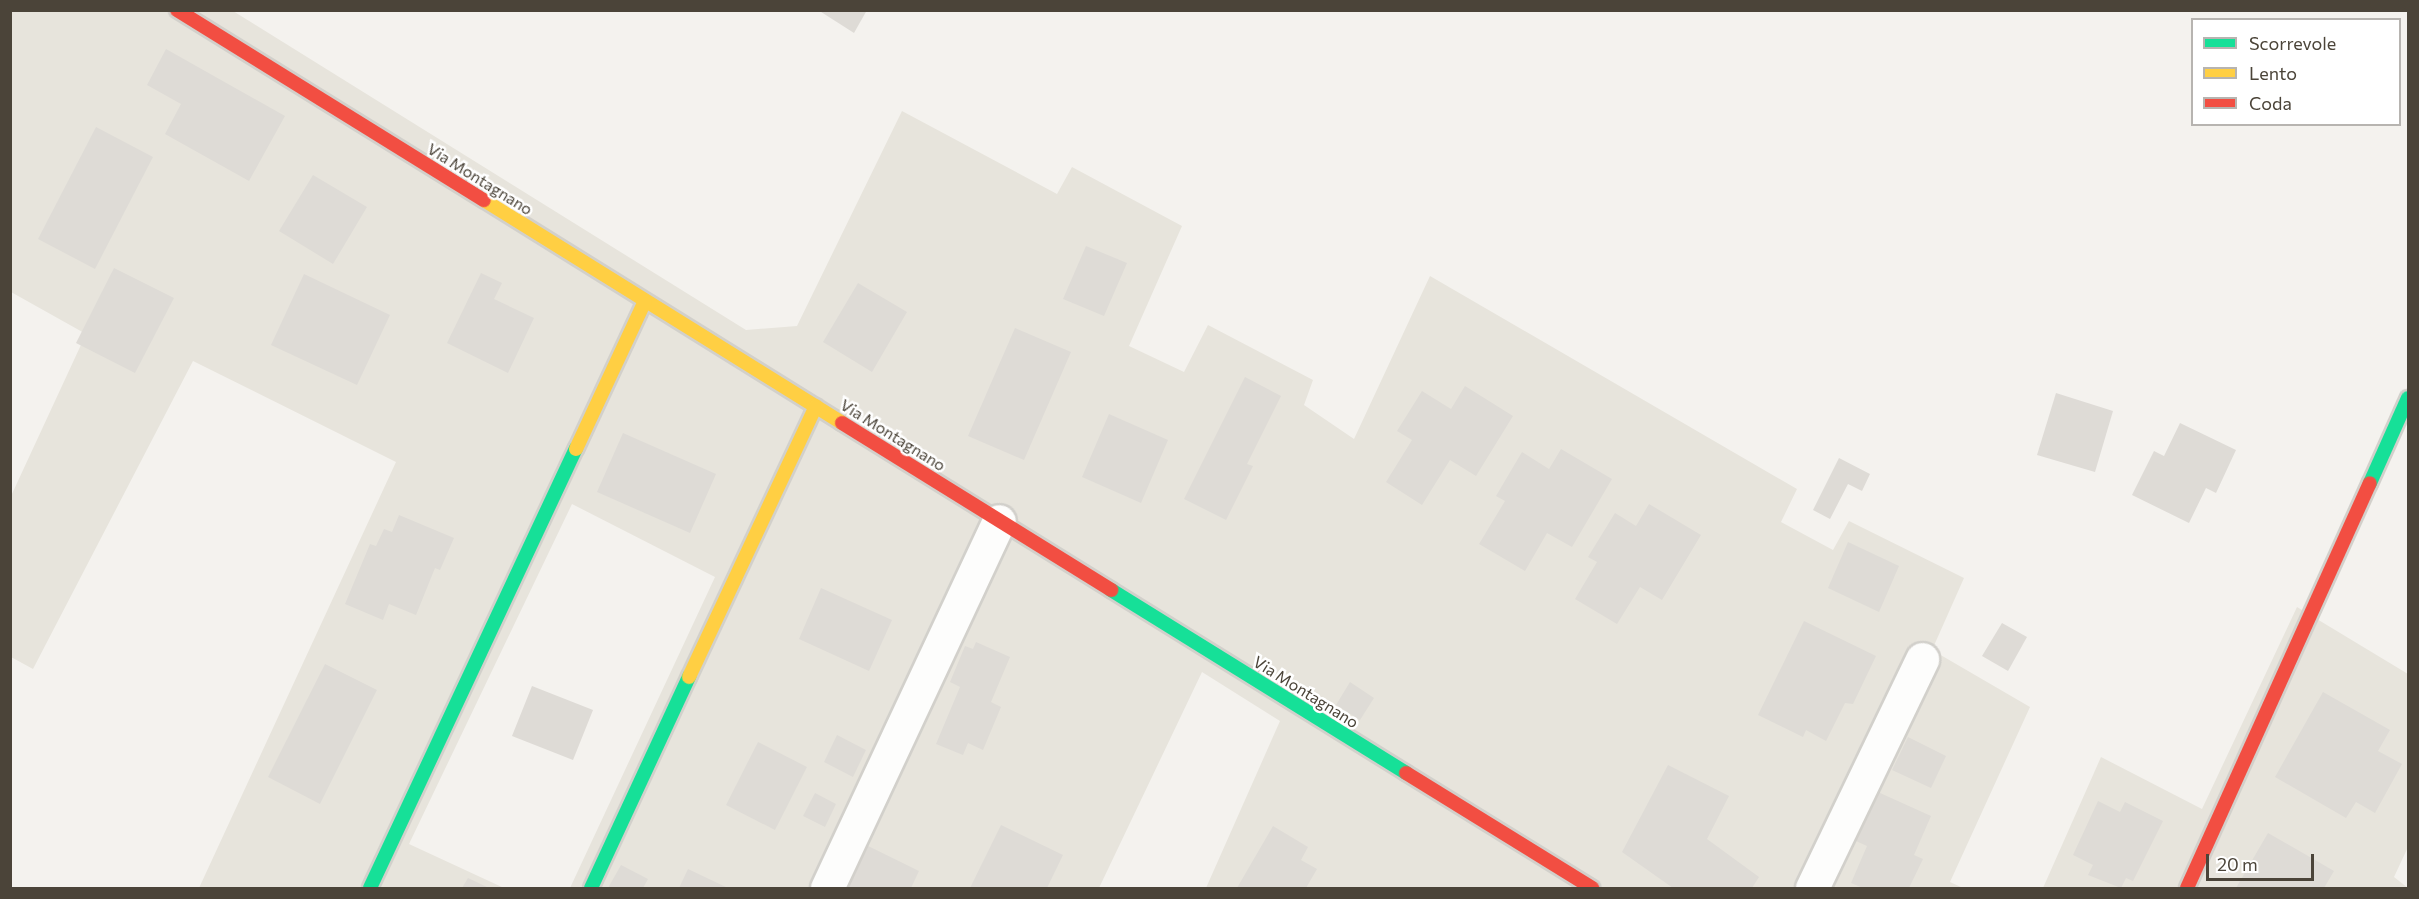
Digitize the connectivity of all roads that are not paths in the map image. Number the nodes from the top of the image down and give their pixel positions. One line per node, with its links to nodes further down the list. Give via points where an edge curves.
1 (177, 10): 2 (street, Via Montagnano)
2 (645, 301): 4 (street, Via Montagnano); 7 (street)
3 (2409, 398): 12 (street)
4 (816, 406): 5 (street, Via Montagnano); 8 (street)
5 (999, 521): 9 (street); 10 (street, Via Montagnano)
6 (1922, 659): 11 (street)
7 (370, 888)
8 (591, 888)
9 (827, 888)
10 (1592, 888)
11 (1812, 888)
12 (2187, 888)

